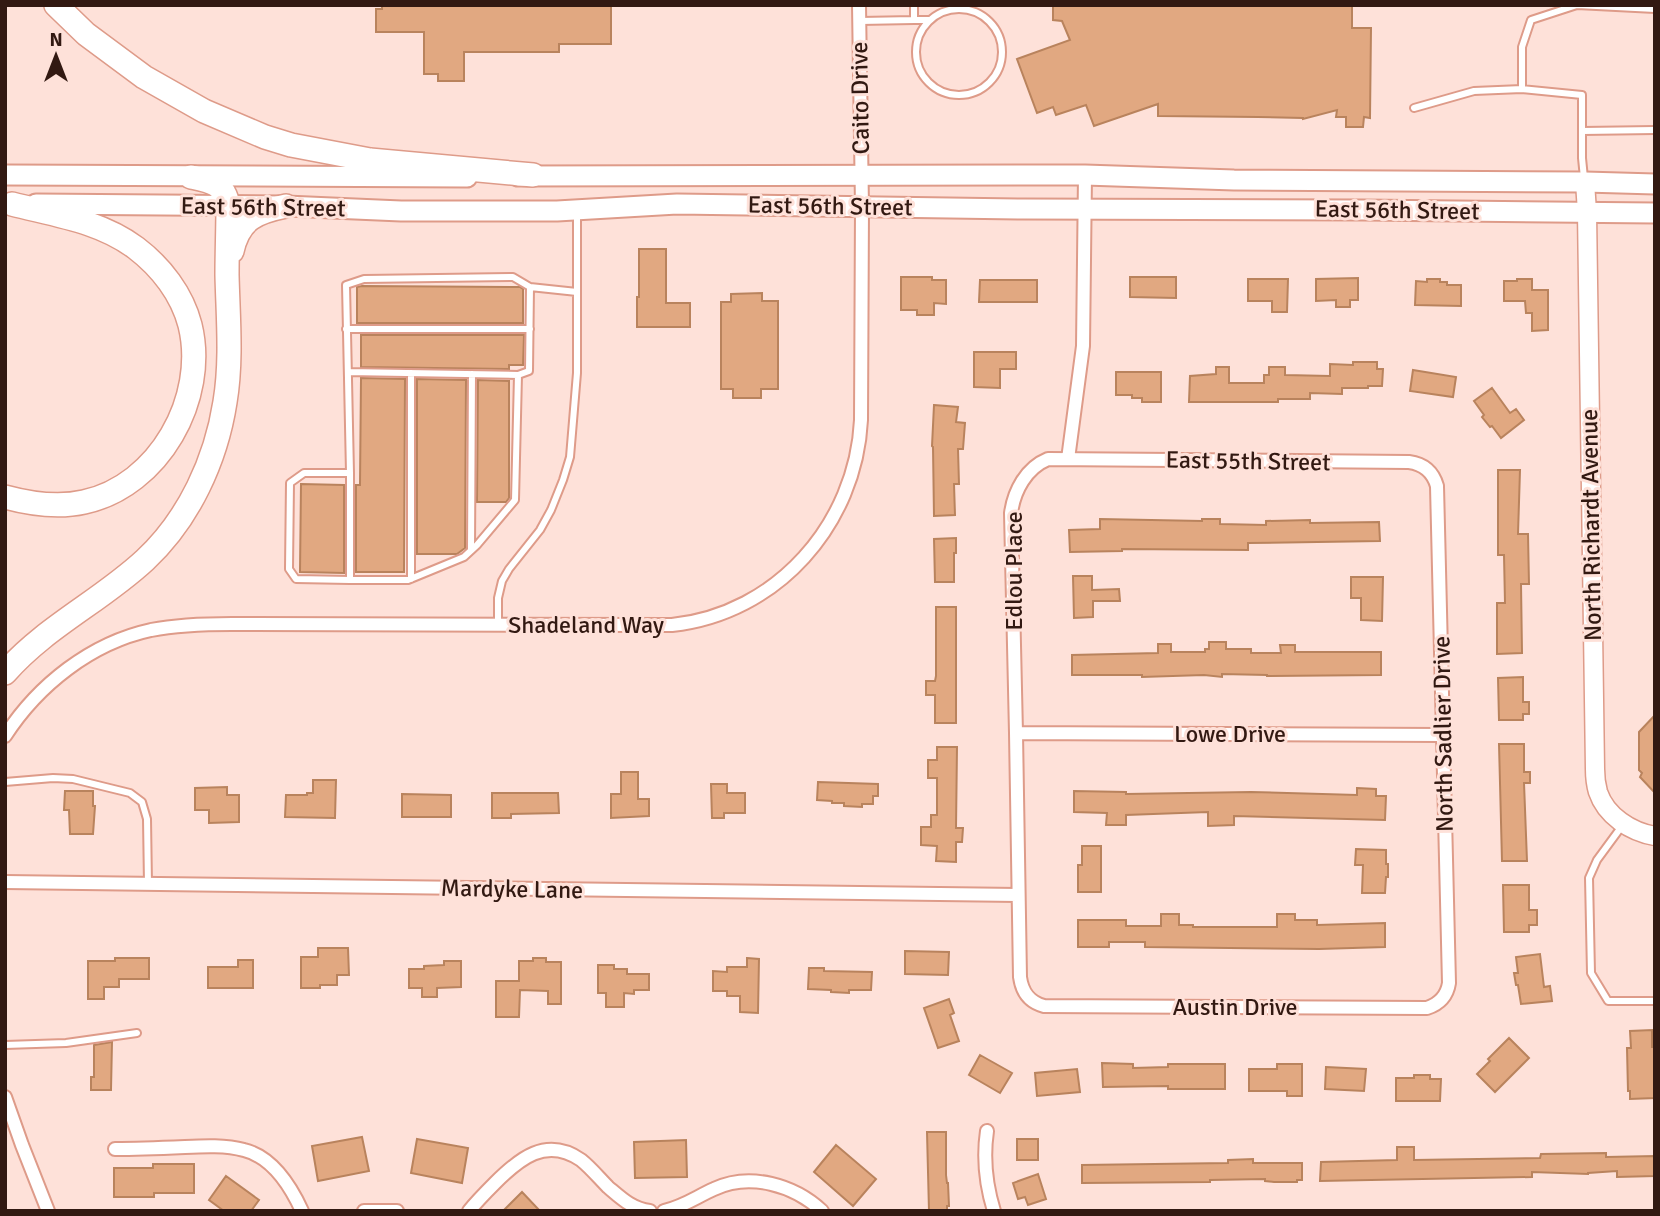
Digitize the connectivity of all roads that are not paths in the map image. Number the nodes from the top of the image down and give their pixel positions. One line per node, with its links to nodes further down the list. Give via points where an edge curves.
1 (56, 5): 14 (highway, via 144,77 204,111 265,137 370,160)
2 (859, 5): 8 (street, Caito Drive)
3 (914, 5): 6 (lane)
4 (971, 8): 7 (lane, via 940,13); 7 (lane, via 993,26 1002,53 992,80 968,95 939,91 919,70 916,44)
5 (1655, 9): 9 (lane, via 1577,5 1531,20 1522,47)
6 (914, 20): 7 (lane); 8 (lane)
7 (930, 20)
8 (859, 21): 19 (street, Caito Drive)
9 (1522, 89): 10 (lane, via 1474,91); 12 (lane, via 1582,95)
10 (1414, 108)
11 (1655, 130): 12 (lane)
12 (1582, 131): 17 (lane)
13 (5, 175): 16 (main road, East 56th Street)
14 (533, 175): 16 (main road, East 56th Street); 19 (main road, East 56th Street)
15 (1085, 175): 17 (main road, East 56th Street); 19 (main road, East 56th Street); 24 (street)
16 (191, 177): 21 (highway, via 218,186)
17 (1585, 182): 18 (main road, East 56th Street); 25 (street, North Richardt Avenue)
18 (1655, 184)
19 (861, 191): 23 (main road, East 56th Street); 24 (main road, East 56th Street); 43 (street, Shadeland Way, via 859,444 837,512 805,558 761,594 696,621 656,626)
20 (9, 204): 21 (main road, East 56th Street); 39 (highway, via 90,223 119,237 152,262 184,306 192,335 193,370 176,428 141,474 86,502 43,505)
21 (228, 206): 22 (main road, East 56th Street); 27 (highway)
22 (286, 206): 23 (main road, East 56th Street, via 401,211); 27 (highway, via 252,216 242,226 235,236)
23 (577, 209): 29 (lane)
24 (1085, 209): 25 (main road, East 56th Street); 36 (street, via 1083,346)
25 (1587, 212): 26 (main road, East 56th Street); 49 (street, North Richardt Avenue, via 1595,769 1598,793)
26 (1655, 213)
27 (227, 274): 44 (highway, via 226,401 218,437 196,492 147,558 47,634)
28 (530, 287): 29 (lane); 30 (lane, via 513,277 364,279 346,285); 31 (lane)
29 (577, 292): 43 (lane, via 570,457 551,510 502,581)
30 (346, 329): 31 (lane); 32 (lane)
31 (530, 329): 35 (lane, via 529,371)
32 (348, 372): 33 (lane); 38 (lane)
33 (411, 373): 34 (lane); 41 (lane)
34 (472, 374): 35 (lane); 40 (lane)
35 (517, 374): 40 (lane, via 515,500)
36 (1068, 459): 37 (street, East 55th Street, via 1409,462); 45 (street, Edlou Place, via 1048,459 1030,471 1011,510)
37 (1427, 468): 46 (street, North Sadlier Drive, via 1437,486)
38 (351, 473): 42 (lane); 42 (lane, via 304,473 290,483 289,569 296,579)
39 (5, 497)
40 (471, 551): 41 (lane)
41 (411, 579): 42 (lane)
42 (350, 580)
43 (498, 625): 47 (street, Shadeland Way, via 232,624 151,631 109,645 64,672 30,702)
44 (5, 673)
45 (1017, 733): 46 (street, Lowe Drive); 53 (street, Edlou Place)
46 (1443, 735): 55 (street, North Sadlier Drive, via 1449,983)
47 (5, 736)
48 (5, 782): 52 (lane, via 73,779 130,793 142,802 147,820)
49 (1623, 824): 50 (street, North Richardt Avenue); 56 (lane, via 1589,878 1591,973 1608,1001)
50 (1655, 836)
51 (5, 882): 52 (street, Mardyke Lane)
52 (148, 884): 53 (street, Mardyke Lane)
53 (1018, 895): 54 (street, Edlou Place, via 1020,977)
54 (1029, 999): 55 (street, Austin Drive, via 1044,1006 1400,1008 1427,1008)
55 (1442, 1000)
56 (1655, 1001)
57 (137, 1033): 58 (lane, via 66,1043)
58 (5, 1045)
59 (5, 1097): 62 (street)
60 (987, 1132): 70 (street, via 986,1175)
61 (115, 1149): 63 (street, via 212,1146 246,1150 276,1170)
62 (48, 1211)
63 (302, 1211)
64 (365, 1211): 65 (street)
65 (397, 1211)
66 (469, 1211): 67 (street, via 521,1159 548,1151 575,1157 625,1202)
67 (650, 1211)
68 (664, 1211): 69 (street, via 715,1188 741,1182 788,1189)
69 (822, 1211)
70 (994, 1211)

